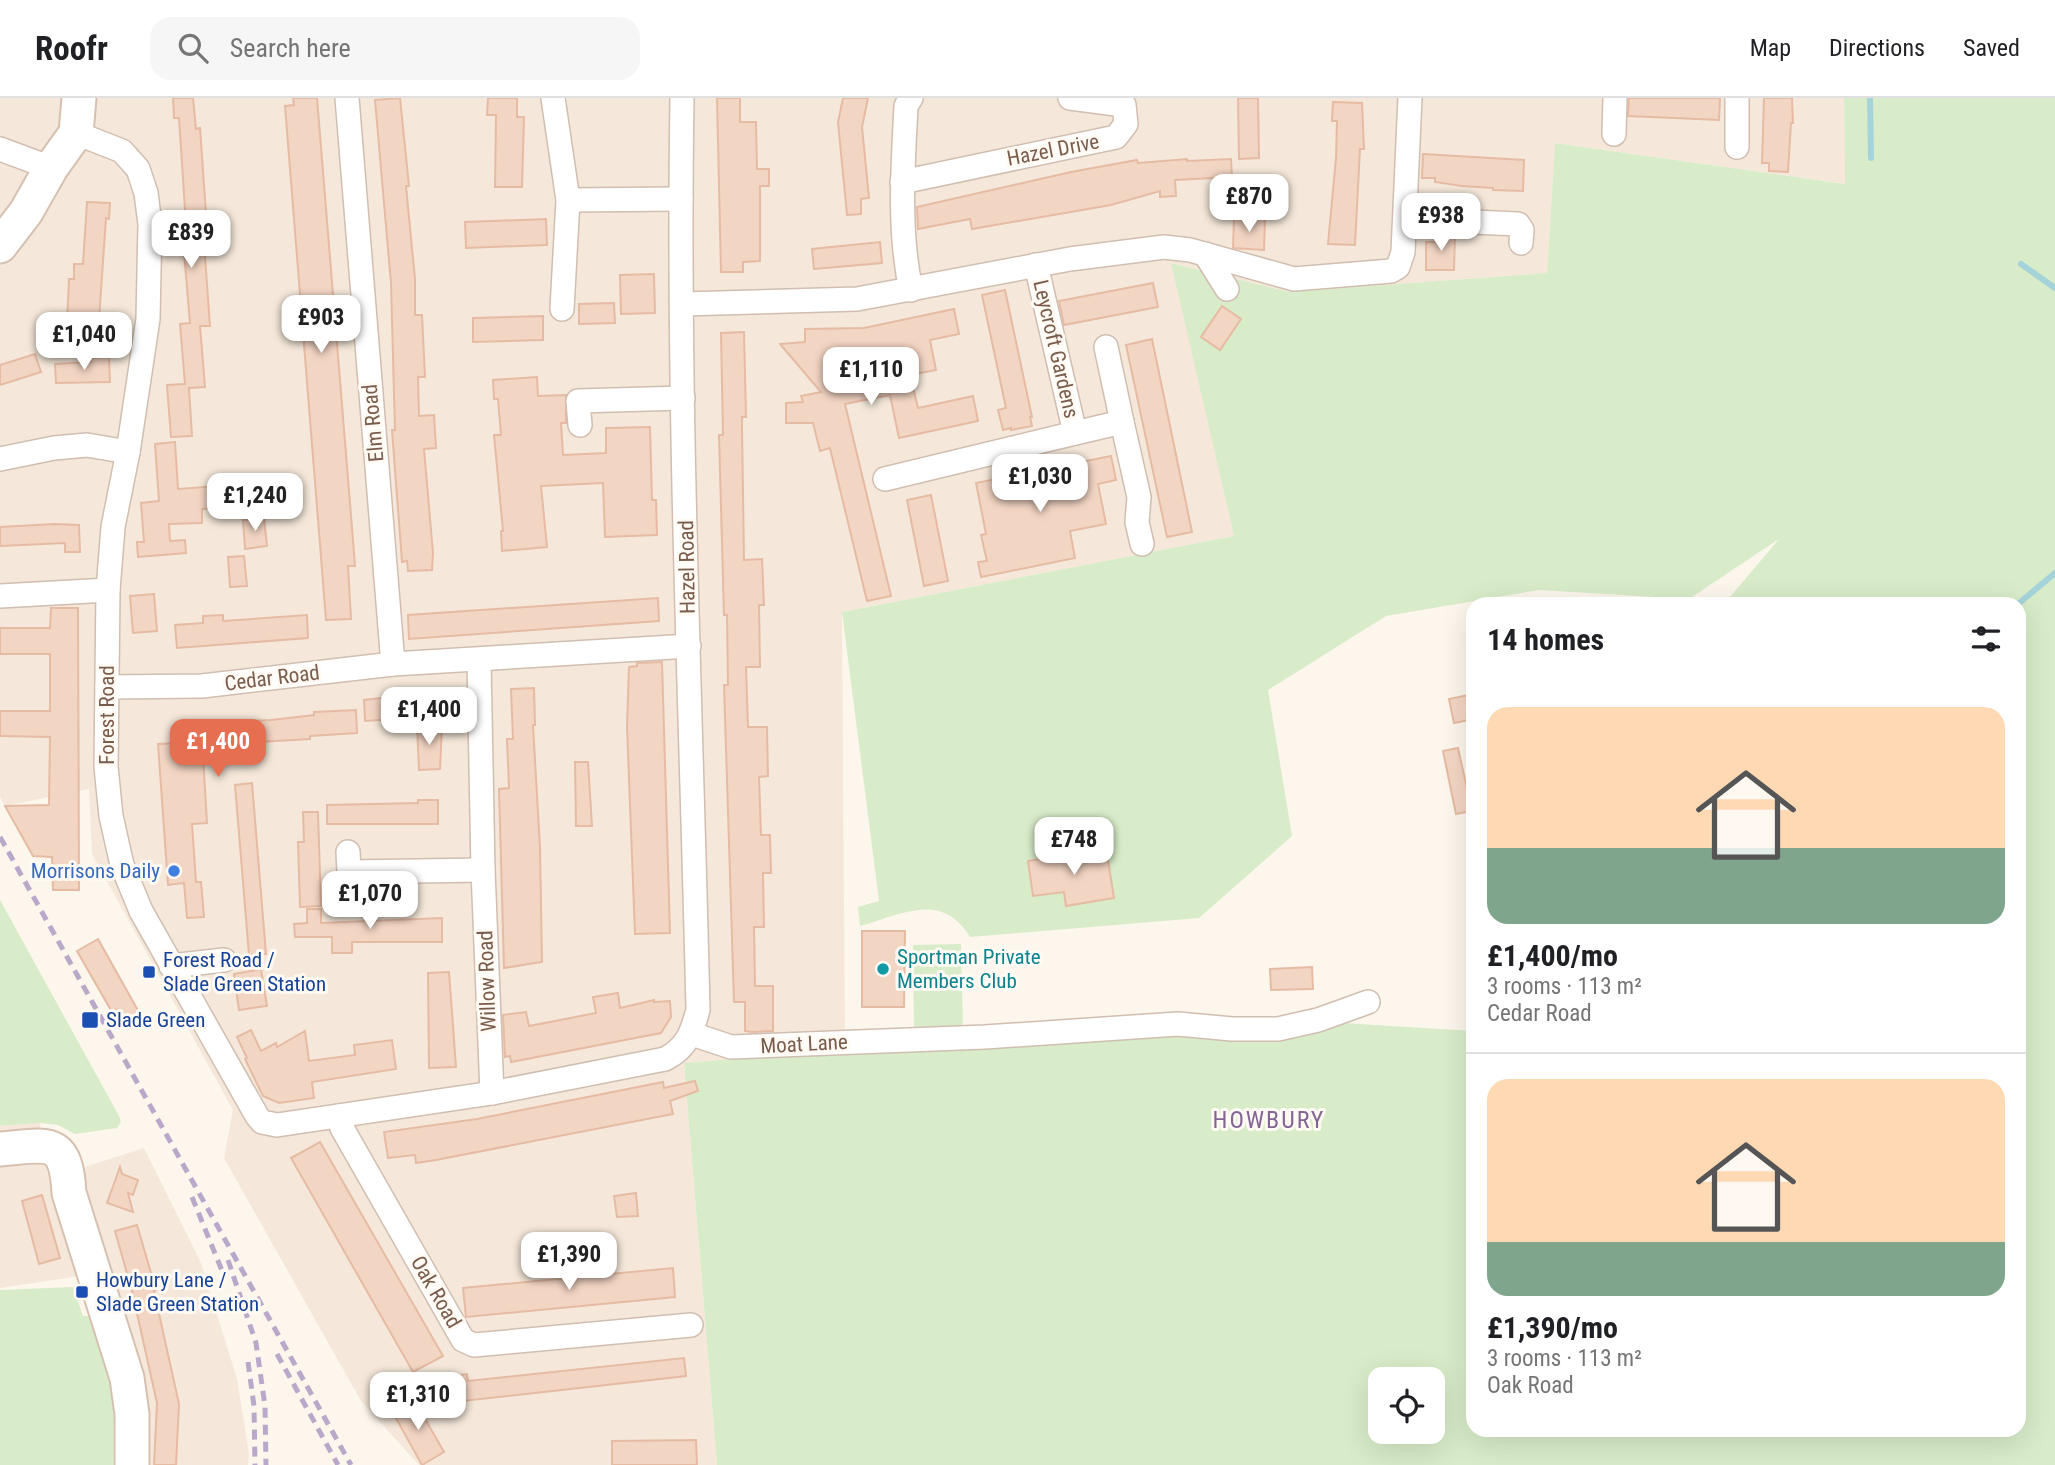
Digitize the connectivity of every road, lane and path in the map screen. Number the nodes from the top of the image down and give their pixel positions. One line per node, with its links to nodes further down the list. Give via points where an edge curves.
1 (79, 98): 10 (street)
2 (347, 98): 40 (street, Elm Road)
3 (553, 98): 17 (street)
4 (682, 98): 16 (street, Hazel Road)
5 (911, 98): 15 (street, via 906,106)
6 (1070, 98): 15 (street, Hazel Drive, via 1124,105 1126,124 1116,137)
7 (1615, 98): 11 (street)
8 (1737, 98): 12 (street)
9 (1410, 103): 18 (street)
10 (76, 133): 14 (street); 32 (street, Forest Road, via 122,151 138,169 146,193 148,319)
11 (1614, 134)
12 (1737, 147)
13 (0, 149): 14 (street)
14 (51, 168): 20 (street)
15 (902, 182): 24 (street)
16 (681, 199): 17 (street); 25 (street, Hazel Road)
17 (568, 200): 26 (street)
18 (1405, 219): 19 (street, via 1518,224); 21 (street, via 1402,258 1398,267 1387,272 1300,279)
19 (1521, 243)
20 (0, 246)
21 (1205, 254): 22 (street, via 1164,247); 23 (street)
22 (1036, 265): 24 (street); 31 (street, Leycroft Gardens)
23 (1227, 289)
24 (911, 290): 25 (street, via 857,299)
25 (682, 304): 28 (street, Hazel Road)
26 (562, 309)
27 (1106, 347): 29 (street)
28 (683, 398): 30 (street, via 578,401); 38 (street, Hazel Road)
29 (1122, 422): 31 (street, Leycroft Gardens); 35 (street, via 1139,497 1137,522)
30 (580, 425)
31 (1075, 433): 34 (street, Leycroft Gardens)
32 (128, 452): 33 (street, via 87,445); 36 (street, Forest Road, via 113,527)
33 (0, 459)
34 (886, 479)
35 (1142, 544)
36 (108, 590): 37 (street); 41 (street, Forest Road)
37 (0, 596)
38 (689, 646): 39 (street, Cedar Road); 47 (street, Hazel Road, via 698,1010)
39 (479, 661): 40 (street, Cedar Road); 42 (street, Willow Road)
40 (393, 664): 41 (street, Cedar Road, via 202,686)
41 (107, 687): 45 (street, Forest Road, via 106,767 122,865)
42 (483, 870): 43 (street); 48 (street, Willow Road)
43 (349, 871)
44 (224, 960): 45 (street)
45 (171, 966): 49 (street, Forest Road, via 261,1122 277,1125)
46 (1368, 1002): 47 (street, Moat Lane, via 1278,1029 1178,1024 731,1048)
47 (692, 1034): 48 (street, via 666,1059)
48 (492, 1093): 49 (street)
49 (339, 1116): 51 (street, Oak Road, via 463,1340 474,1345)
50 (0, 1149): 52 (street, via 39,1146 62,1154 67,1165 69,1192 127,1378)
51 (691, 1325)
52 (132, 1465)

